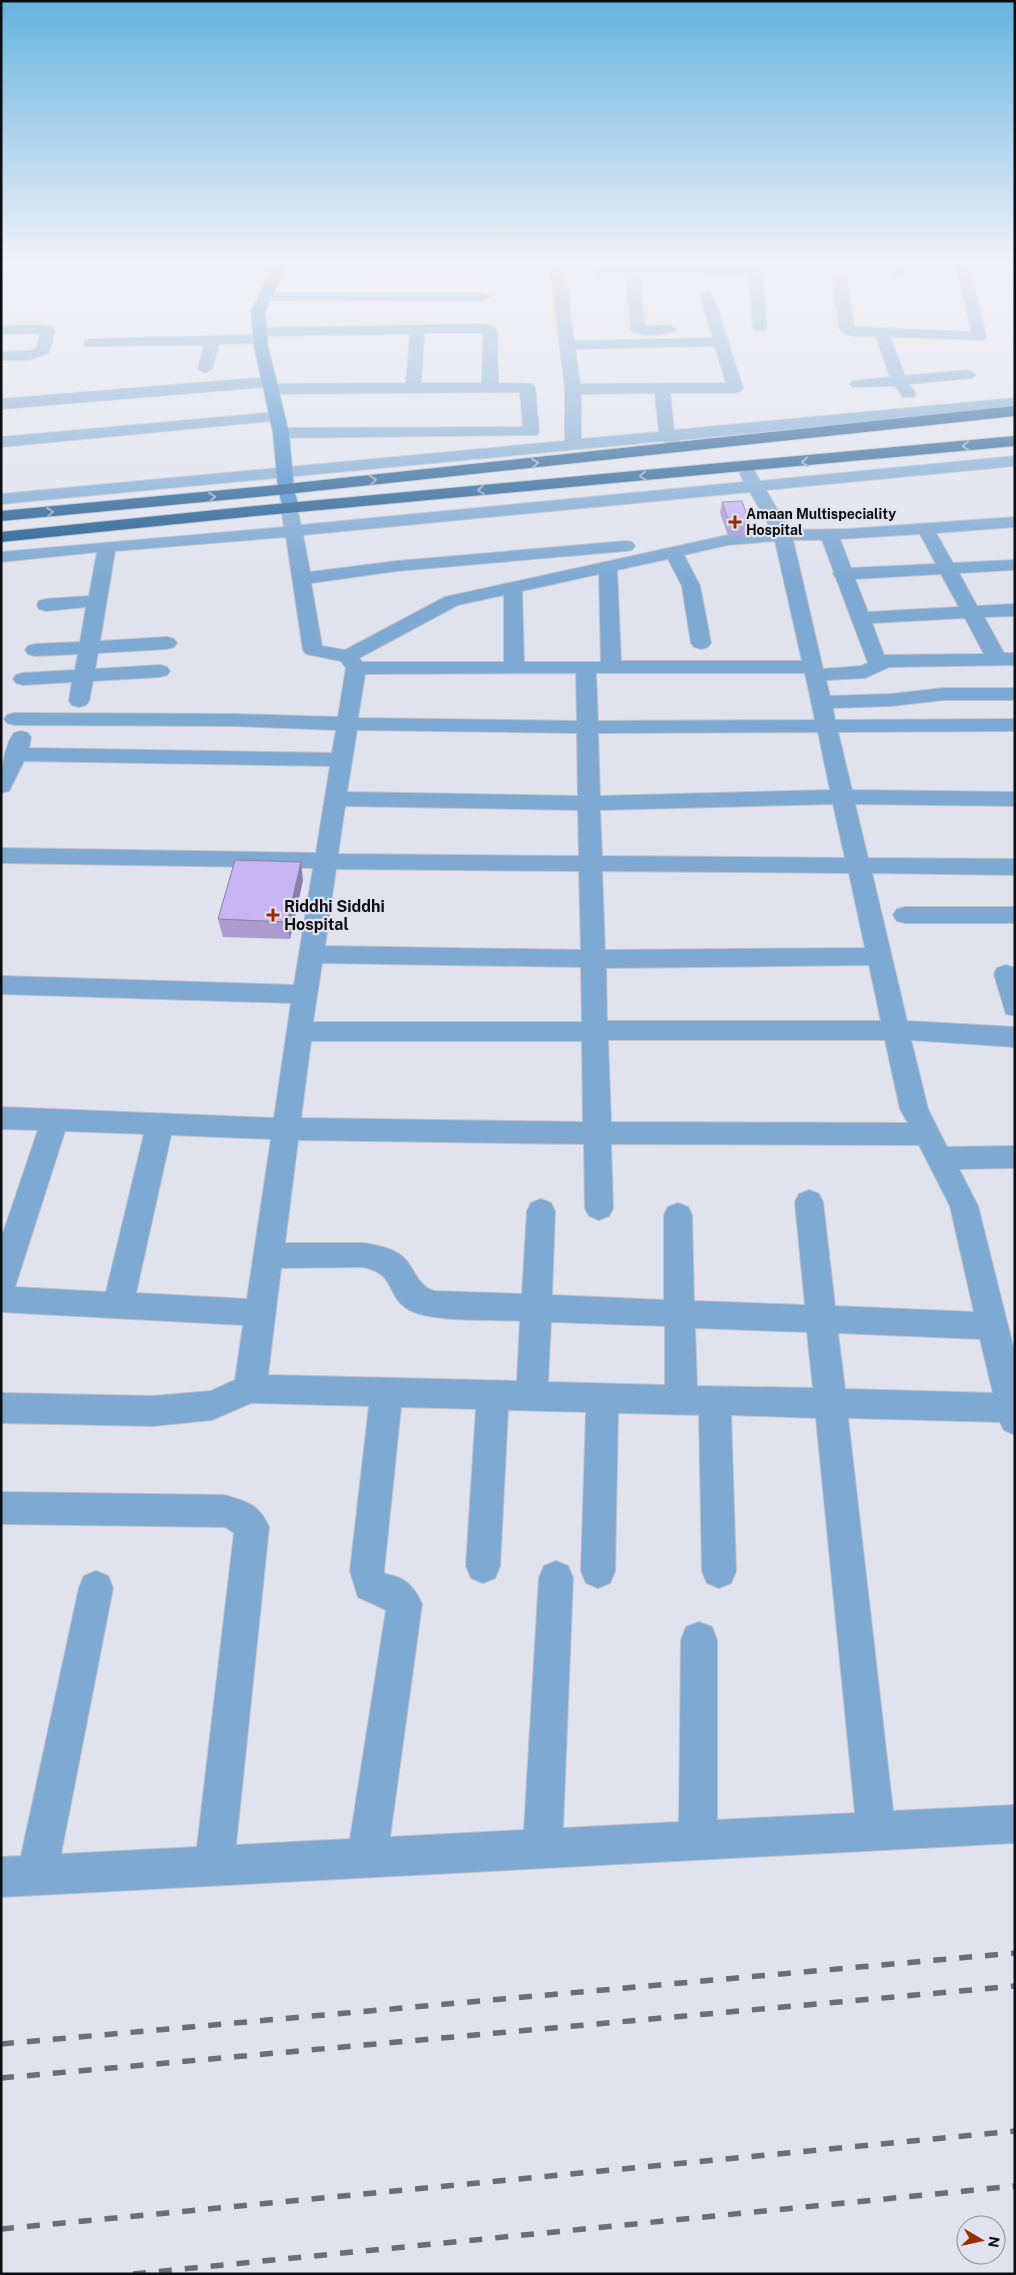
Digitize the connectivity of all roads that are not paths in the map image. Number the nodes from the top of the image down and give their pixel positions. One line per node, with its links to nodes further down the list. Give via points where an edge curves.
1 (267, 370): 10 (street)
2 (414, 370): 12 (street)
3 (490, 370): 11 (street)
4 (571, 370): 13 (street)
5 (729, 370): 14 (street, via 735,388)
6 (895, 370): 8 (street)
7 (967, 375): 8 (street)
8 (899, 380): 9 (street); 16 (street)
9 (858, 384)
10 (270, 386): 12 (street); 17 (street); 22 (street)
11 (490, 387): 12 (street); 22 (street, via 527,387 531,432)
12 (413, 388)
13 (573, 388): 14 (street); 26 (street)
14 (662, 388): 23 (street)
15 (966, 394): 16 (street)
16 (912, 399): 19 (street); 21 (street)
17 (1, 404)
18 (1015, 404): 21 (street)
19 (832, 407)
20 (1015, 411): 27 (highway)
21 (922, 413): 23 (street)
22 (279, 425): 25 (street); 31 (street)
23 (667, 435): 26 (street); 27 (street)
24 (1015, 441): 29 (highway, one-way to 29)
25 (1, 442)
26 (574, 444): 31 (street)
27 (678, 448): 31 (highway, one-way to 27)
28 (1015, 461): 29 (street)
29 (750, 477): 31 (street); 31 (highway, one-way to 31); 37 (street)
30 (1, 486): 31 (street)
31 (288, 492): 32 (street); 33 (highway, one-way to 31); 38 (highway); 39 (street); 47 (street)
32 (1, 499)
33 (1, 516)
34 (1015, 522): 35 (street)
35 (925, 528): 36 (street); 45 (street)
36 (829, 534): 37 (street); 46 (street)
37 (783, 535): 41 (street, via 728,540); 65 (street)
38 (1, 537)
39 (108, 546): 42 (street); 49 (street)
40 (626, 546): 47 (street, via 397,566)
41 (674, 552): 44 (street); 55 (street, via 691,586)
42 (1, 557)
43 (1012, 565): 45 (street)
44 (608, 567): 48 (street); 63 (street)
45 (948, 569): 46 (street); 52 (street)
46 (842, 574): 53 (street)
47 (302, 579): 59 (street, via 313,650)
48 (513, 588): 59 (street, via 452,601); 61 (street)
49 (97, 601): 50 (street); 56 (street)
50 (46, 605)
51 (1015, 610): 52 (street)
52 (972, 612): 53 (street); 58 (street)
53 (860, 618): 60 (street)
54 (167, 643): 56 (street)
55 (701, 643)
56 (90, 646): 57 (street); 66 (street)
57 (35, 650)
58 (1006, 659): 60 (street, via 885,661)
59 (352, 662): 61 (street); 72 (street)
60 (878, 664): 65 (street, via 865,672)
61 (514, 668): 62 (street)
62 (586, 668): 63 (street); 75 (street)
63 (611, 668): 65 (street)
64 (160, 671): 66 (street)
65 (815, 671): 70 (street)
66 (83, 676): 67 (street); 69 (street)
67 (23, 679)
68 (1015, 694): 70 (street, via 944,694 882,701)
69 (79, 701)
70 (822, 702): 74 (street)
71 (8, 718): 72 (street); 76 (street, via 23,728)
72 (348, 724): 75 (street); 77 (street)
73 (1015, 725): 74 (street)
74 (827, 726): 75 (street); 79 (street)
75 (588, 727): 82 (street)
76 (17, 754): 77 (street); 78 (street)
77 (342, 760): 80 (street)
78 (1, 786)
79 (844, 797): 81 (street); 82 (street); 86 (street)
80 (336, 799): 82 (street); 84 (street)
81 (1015, 799)
82 (589, 803): 85 (street)
83 (1, 855): 84 (street)
84 (326, 861): 85 (street); 90 (street)
85 (591, 862): 86 (street); 92 (street)
86 (858, 864): 87 (street); 91 (street)
87 (1015, 867)
88 (905, 915): 89 (street)
89 (1015, 915)
90 (311, 954): 92 (street); 95 (street)
91 (879, 956): 92 (street); 97 (street)
92 (593, 959): 98 (street)
93 (1006, 974): 96 (street)
94 (1, 985): 95 (street)
95 (305, 994): 99 (street)
96 (1015, 1007)
97 (896, 1030): 98 (street); 100 (street); 106 (street, via 914,1109)
98 (594, 1031): 99 (street); 105 (street)
99 (299, 1032): 104 (street)
100 (1015, 1037)
101 (1, 1118): 102 (street)
102 (55, 1120): 103 (street); 114 (street)
103 (160, 1124): 104 (street); 116 (street)
104 (285, 1129): 105 (street); 113 (street)
105 (597, 1133): 106 (street); 110 (street)
106 (927, 1134): 108 (street)
107 (1015, 1157): 108 (street)
108 (940, 1158): 121 (street, via 964,1206)
109 (809, 1202): 120 (street)
110 (599, 1208)
111 (541, 1211): 117 (street)
112 (678, 1214): 119 (street)
113 (268, 1256): 117 (street, via 363,1255 393,1264 416,1299 434,1304); 118 (street)
114 (1, 1284)
115 (1, 1299): 116 (street)
116 (118, 1305): 118 (street)
117 (537, 1308): 119 (street); 125 (street)
118 (260, 1313): 122 (street)
119 (680, 1313): 120 (street); 127 (street)
120 (821, 1318): 121 (street); 129 (street)
121 (992, 1326): 131 (street)
122 (250, 1389): 123 (street); 130 (street, via 212,1405 153,1411)
123 (387, 1392): 124 (street); 143 (street, via 367,1571 370,1585 380,1591 394,1593 404,1604 404,1619)
124 (493, 1395): 125 (street); 133 (street)
125 (532, 1396): 126 (street)
126 (602, 1398): 127 (street); 134 (street)
127 (680, 1400): 128 (street)
128 (715, 1401): 129 (street); 135 (street)
129 (830, 1402): 131 (street); 140 (street)
130 (1, 1408)
131 (1014, 1412)
132 (1, 1508): 144 (street, via 225,1511 242,1517 252,1527)
133 (483, 1566)
134 (598, 1571)
135 (720, 1571)
136 (556, 1578): 142 (street)
137 (96, 1588): 145 (street)
138 (699, 1640): 141 (street)
139 (1015, 1824): 140 (street)
140 (876, 1832): 141 (street)
141 (698, 1841): 142 (street)
142 (542, 1850): 143 (street)
143 (367, 1859): 144 (street)
144 (214, 1867): 145 (street)
145 (19, 1876)

